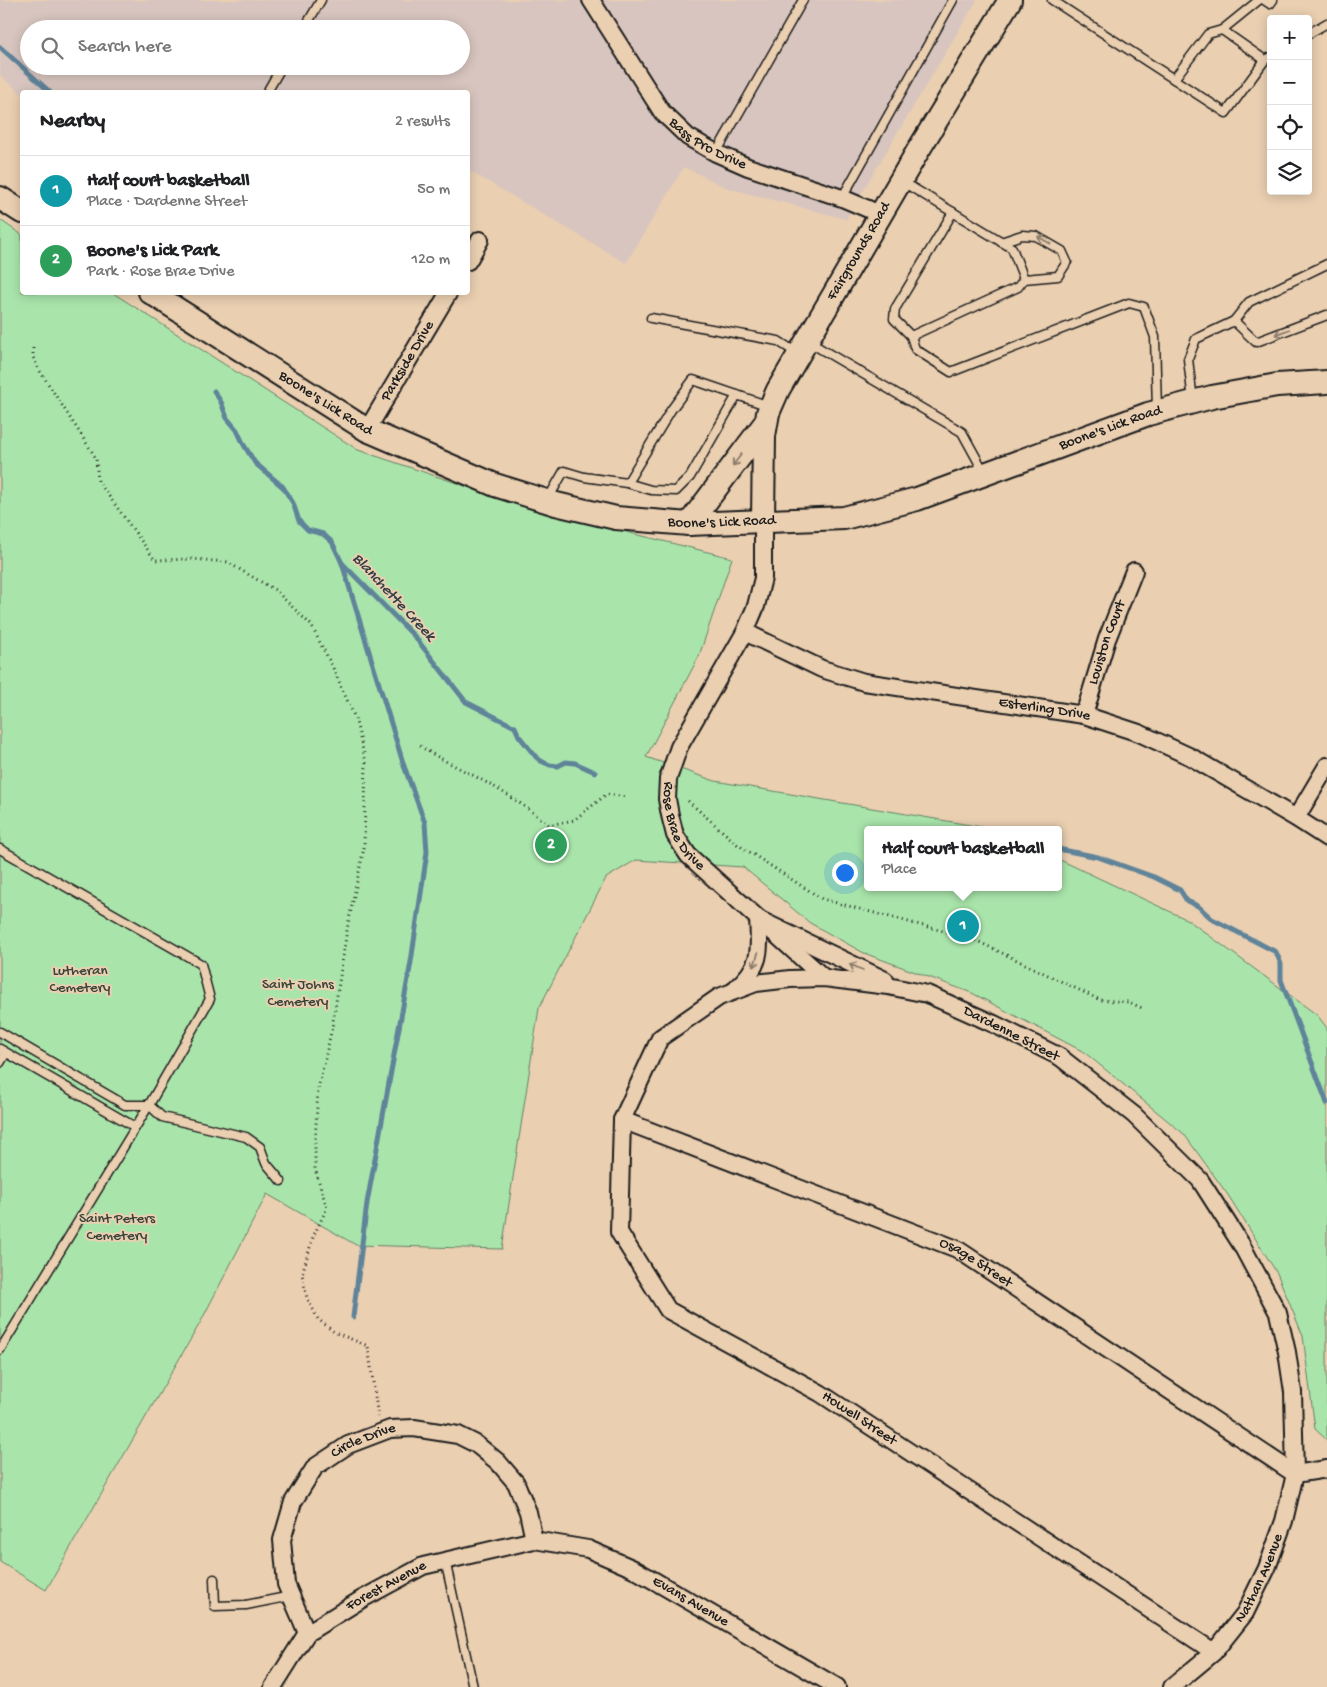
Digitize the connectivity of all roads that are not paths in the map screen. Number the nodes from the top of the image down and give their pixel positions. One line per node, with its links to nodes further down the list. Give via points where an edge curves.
1 (321, 0): 10 (lane)
2 (591, 0): 19 (street, Bass Pro Drive, via 662,112 688,137)
3 (803, 0): 19 (lane)
4 (953, 0): 22 (lane)
5 (1010, 0): 20 (street, Fairgrounds Road)
6 (1052, 0): 17 (lane)
7 (1259, 0): 12 (lane)
8 (1264, 0): 9 (lane, via 1270,4)
9 (1273, 0)
10 (309, 20)
11 (1327, 23): 13 (lane)
12 (1222, 30): 14 (lane); 17 (lane, via 1208,34)
13 (1312, 32)
14 (1267, 57)
15 (1267, 59): 17 (lane, via 1226,113)
16 (277, 75): 18 (lane)
17 (1174, 79)
18 (268, 90)
19 (716, 153): 22 (street, Bass Pro Drive)
20 (900, 180): 24 (lane); 25 (street, Fairgrounds Road)
21 (0, 198): 23 (street)
22 (842, 198): 25 (street, Bass Pro Drive)
23 (20, 211)
24 (953, 212): 27 (lane); 36 (lane, via 896,309 894,319)
25 (880, 214): 37 (street, Fairgrounds Road)
26 (480, 240): 28 (street)
27 (1002, 242): 30 (lane, via 1012,248); 30 (lane, one-way to 27, via 1058,276 1067,262 1062,251 1036,236 1022,235)
28 (470, 258)
29 (1327, 264): 35 (lane, via 1249,302)
30 (1024, 279): 36 (lane, via 1018,287)
31 (156, 295): 43 (street, Boone's Lick Road)
32 (447, 295): 43 (street, Parkside Drive)
33 (1327, 315): 35 (lane, one-way to 35, via 1256,342)
34 (651, 318): 37 (lane, via 778,340)
35 (1234, 321): 40 (lane, via 1196,339 1188,359)
36 (911, 336): 41 (lane, via 915,349 951,372 1129,303 1144,307 1155,337)
37 (803, 348): 42 (street, Fairgrounds Road, via 778,390); 44 (lane, via 962,432)
38 (1327, 382): 40 (street, Boone's Lick Road, via 1277,385)
39 (737, 395): 42 (lane); 45 (lane, via 690,477 676,490 651,490); 45 (lane, via 694,380 671,410)
40 (1193, 402): 41 (street, Boone's Lick Road)
41 (1157, 412): 44 (street, Boone's Lick Road)
42 (769, 414): 47 (street, Fairgrounds Road, via 764,436); 48 (street, one-way to 48)
43 (367, 430): 46 (street, Boone's Lick Road, via 495,485)
44 (986, 475): 47 (street, Boone's Lick Road, via 917,500 844,518)
45 (627, 483): 46 (lane, via 564,471)
46 (547, 502): 48 (street, Boone's Lick Road, via 616,518)
47 (763, 521): 48 (street, Boone's Lick Road); 50 (street, Rose Brae Drive, via 763,578)
48 (689, 524)
49 (1134, 571): 51 (street, Louiston Court, via 1107,639)
50 (745, 632): 51 (street, Esterling Drive, via 822,669 864,682); 56 (street, Rose Brae Drive, via 679,747 668,779 667,799 675,835 688,855)
51 (1084, 715): 53 (street, Esterling Drive, via 1139,733 1191,757)
52 (1327, 766): 53 (street)
53 (1296, 818): 54 (street, Esterling Drive)
54 (1327, 838)
55 (0, 849): 64 (lane, via 201,964 210,999)
56 (758, 919): 57 (street, Rose Brae Drive); 58 (street, one-way to 56); 59 (street, one-way to 59, via 758,960 752,972)
57 (824, 978): 58 (street, Dardenne Street); 59 (street, Dardenne Street, via 756,983)
58 (899, 988): 70 (street, Dardenne Street, via 927,994 1060,1057 1134,1115 1200,1180 1241,1244 1278,1313 1293,1392)
59 (731, 993): 65 (street, Dardenne Street, via 719,997 660,1038)
60 (0, 1032): 61 (lane)
61 (8, 1036): 62 (lane); 64 (lane, via 125,1105)
62 (2, 1049): 63 (lane); 66 (lane)
63 (0, 1063)
64 (149, 1105): 66 (lane); 67 (lane, via 162,1117 246,1137 260,1147 266,1163)
65 (622, 1120): 70 (street, Osage Street, via 958,1249); 76 (street, Howell Street, via 619,1232 668,1310 820,1393)
66 (135, 1127): 68 (lane)
67 (281, 1181)
68 (0, 1350)
69 (1327, 1469): 70 (street)
70 (1294, 1474): 76 (street, Nathan Avenue, via 1284,1521 1267,1568 1245,1613)
71 (534, 1540): 72 (street, Forest Avenue); 74 (street, Circle Drive, via 528,1512 516,1483 476,1444 458,1436 414,1428 390,1428 348,1445 316,1467 293,1502 282,1540 286,1584); 79 (street, Evans Avenue, via 588,1549 634,1569)
72 (445, 1560): 75 (street, Forest Avenue, via 423,1566); 78 (lane)
73 (214, 1579): 74 (lane, via 215,1606 246,1605)
74 (291, 1596): 75 (street, Circle Drive)
75 (307, 1633): 77 (street, Forest Avenue)
76 (1214, 1652): 80 (street, Nathan Avenue)
77 (273, 1687)
78 (474, 1687)
79 (837, 1687)
80 (1172, 1687)

